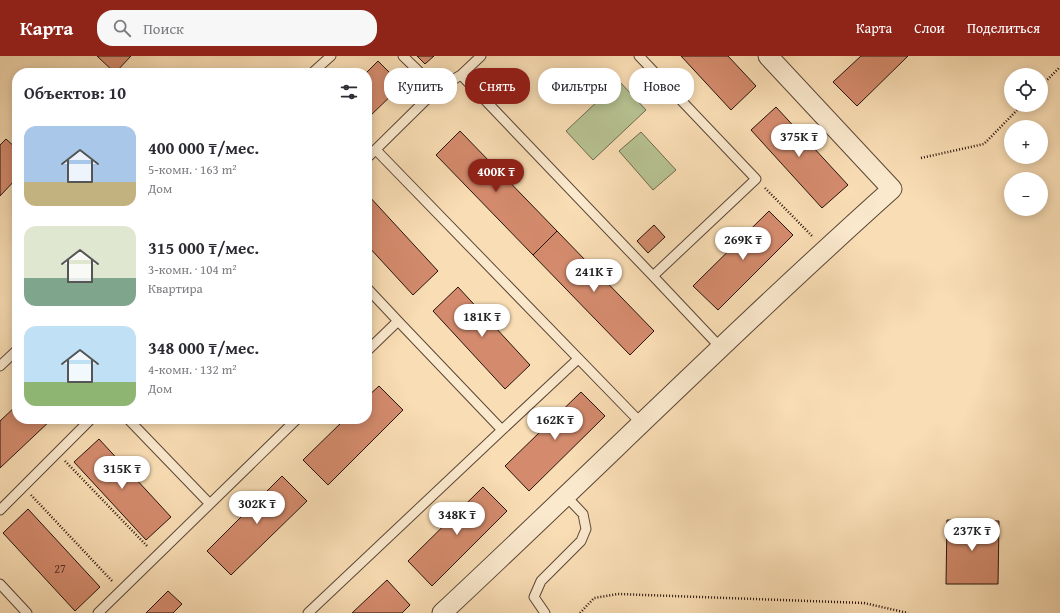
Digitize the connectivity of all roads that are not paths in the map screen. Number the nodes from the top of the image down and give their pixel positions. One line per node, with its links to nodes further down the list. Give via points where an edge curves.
1 (330, 56): 6 (lane)
2 (403, 56): 7 (lane)
3 (481, 56): 8 (lane)
4 (639, 56): 13 (lane, via 756,179)
5 (768, 56): 17 (street, via 892,189)
6 (317, 68)
7 (415, 68)
8 (462, 75): 9 (lane); 13 (lane)
9 (457, 78)
10 (422, 104): 11 (lane)
11 (376, 150): 12 (lane); 19 (lane)
12 (372, 154)
13 (653, 276): 17 (lane)
14 (372, 293): 15 (lane)
15 (398, 321): 16 (lane); 25 (lane)
16 (372, 347)
17 (720, 347): 21 (street)
18 (12, 355): 20 (lane)
19 (578, 359): 21 (lane); 25 (lane)
20 (0, 366)
21 (641, 423): 26 (street)
22 (86, 424): 28 (lane)
23 (133, 424): 27 (lane)
24 (292, 424): 27 (lane)
25 (502, 430): 32 (lane)
26 (566, 496): 33 (street); 34 (lane, via 583,514 586,528 581,541 541,581 534,597)
27 (209, 503): 31 (lane)
28 (0, 510)
29 (0, 584): 30 (lane)
30 (27, 613)
31 (98, 613)
32 (308, 613)
33 (442, 613)
34 (545, 613)

